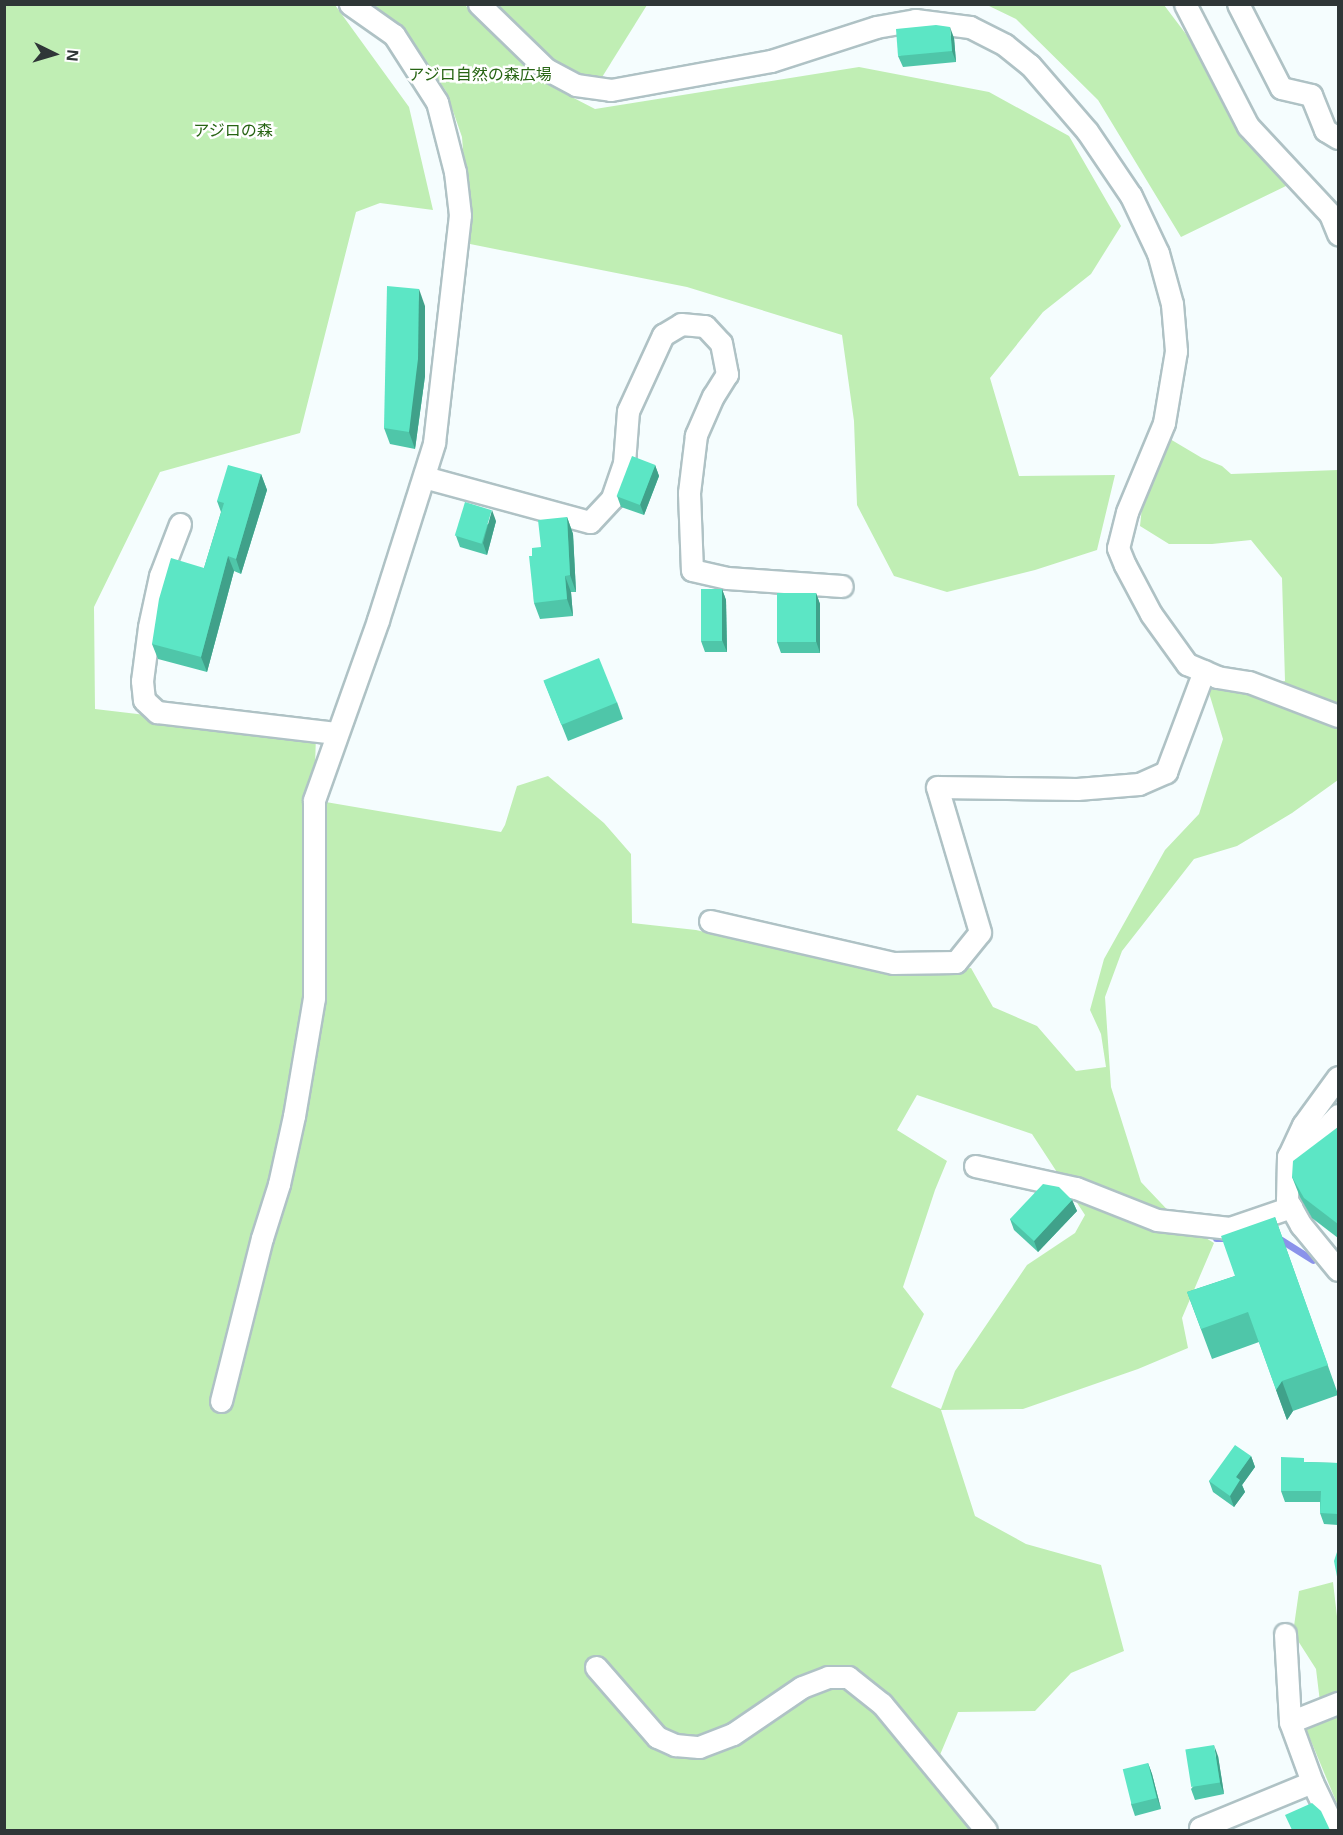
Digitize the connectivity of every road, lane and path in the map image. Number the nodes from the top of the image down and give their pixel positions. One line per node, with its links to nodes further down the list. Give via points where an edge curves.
1 (351, 4): 7 (street, via 394,35 437,102 455,172 460,215 434,443)
2 (479, 4): 10 (street, via 546,69 576,85 611,90 771,61 876,27 915,20 970,27 1005,45 1030,65 1087,131 1131,196 1158,254 1172,304 1176,351 1164,423 1127,512 1118,548 1151,614 1187,664)
3 (1185, 4): 6 (street, via 1248,126 1330,214)
4 (1238, 4): 5 (street, via 1281,88 1311,95 1325,130)
5 (1338, 138)
6 (1338, 234)
7 (424, 477): 9 (street, via 590,522 612,498 624,463 628,411 663,335 681,324 705,326 721,343 727,374 696,435 689,493 692,570 727,578); 12 (street)
8 (180, 524): 12 (street, via 160,576 149,627 142,681 144,700 157,712)
9 (842, 586)
10 (1204, 671): 11 (street, via 1249,682); 13 (street, via 1166,772 1139,784 1077,789 937,787 980,932 956,962 893,963)
11 (1338, 716)
12 (336, 733): 20 (street, via 314,800 314,998 296,1105)
13 (710, 921)
14 (1338, 1077): 16 (street, via 1304,1125)
15 (1338, 1115): 16 (street, via 1313,1141)
16 (1288, 1157): 18 (street, via 1287,1200)
17 (975, 1166): 18 (street, via 1076,1188 1157,1221 1230,1228)
18 (1291, 1207): 19 (street)
19 (1338, 1270)
20 (221, 1401)
21 (1285, 1634): 24 (street)
22 (596, 1667): 26 (street, via 657,1737 675,1745 699,1747 733,1734 802,1687 828,1677 848,1677 882,1704)
23 (1338, 1703): 24 (street)
24 (1290, 1722): 25 (street)
25 (1312, 1782): 27 (street); 28 (street)
26 (986, 1830)
27 (1201, 1830)
28 (1335, 1830)

